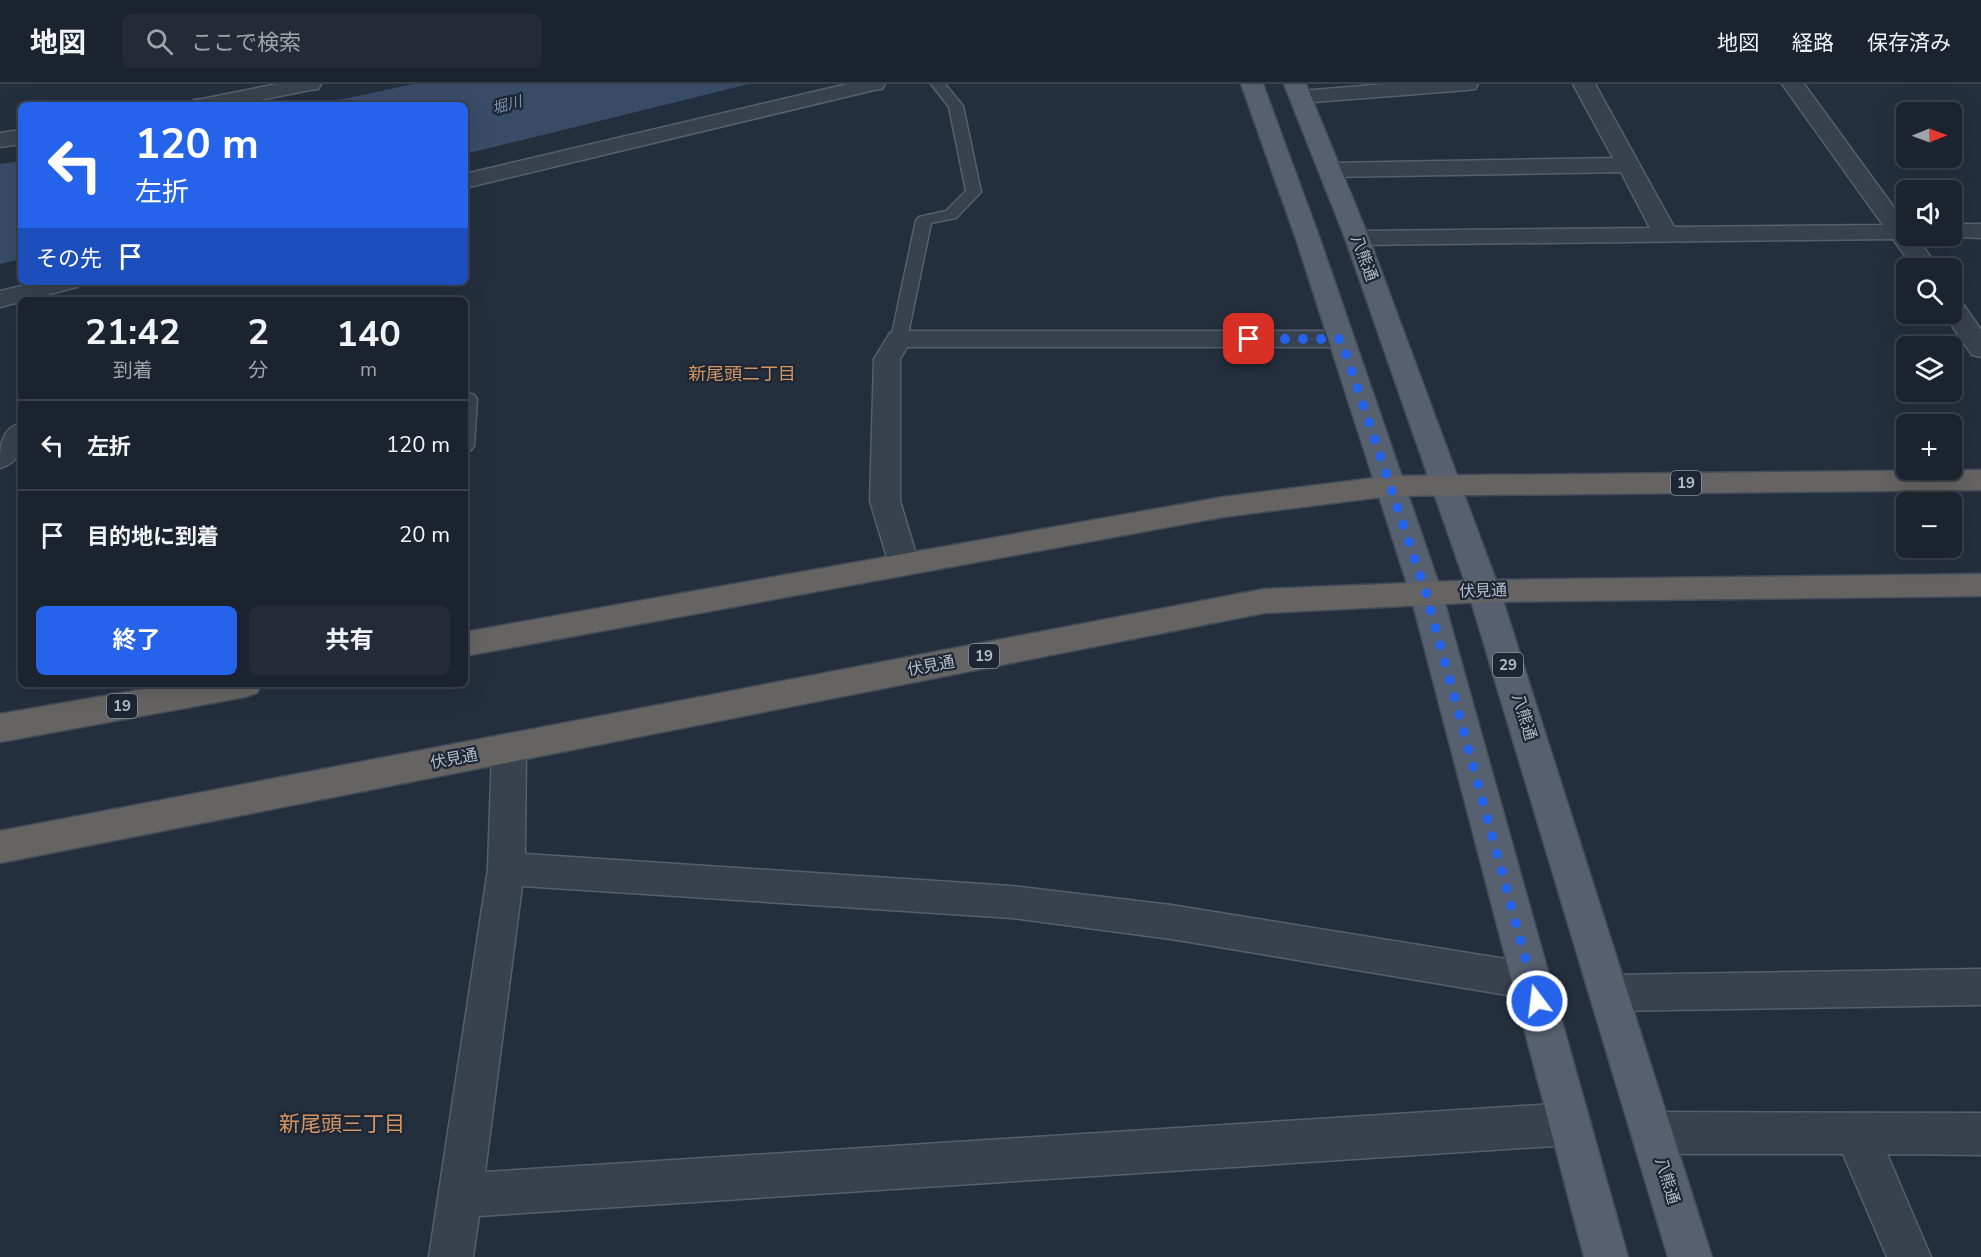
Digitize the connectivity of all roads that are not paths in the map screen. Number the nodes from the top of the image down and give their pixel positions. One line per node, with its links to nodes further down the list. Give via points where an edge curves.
1 (310, 84): 9 (street)
2 (874, 84): 14 (street)
3 (938, 84): 24 (lane, via 956,106 974,192 951,215 924,220)
4 (1252, 84): 25 (main road)
5 (1467, 84): 8 (street)
6 (1584, 84): 12 (street)
7 (1793, 84): 15 (street)
8 (1298, 90): 13 (main road, 八熊通 / 29)
9 (217, 102)
10 (18, 137): 11 (street)
11 (0, 140)
12 (1628, 165): 13 (street); 19 (street)
13 (1330, 170): 20 (main road, 八熊通 / 29)
14 (468, 181)
15 (1896, 221)
16 (1962, 231): 17 (street)
17 (1981, 231)
18 (1896, 232): 19 (street)
19 (1666, 234): 20 (street)
20 (1357, 238): 30 (main road, 八熊通 / 29)
21 (54, 290): 22 (street)
22 (0, 299)
23 (1962, 321): 26 (street)
24 (899, 339): 25 (street); 32 (street, via 887,360 885,501)
25 (1341, 339): 31 (main road)
26 (1981, 349)
27 (18, 436): 28 (street)
28 (0, 458)
29 (1981, 480): 30 (highway, 19)
30 (1446, 485): 31 (highway, 19); 34 (main road, 八熊通 / 29)
31 (1390, 486): 32 (highway, 19, via 1223,507); 35 (main road)
32 (904, 564): 36 (highway, 19)
33 (1981, 585): 34 (highway, 伏見通 / 19)
34 (1484, 591): 35 (highway, 伏見通 / 19); 44 (main road, 八熊通 / 29)
35 (1426, 593): 39 (highway, 伏見通 / 19, via 1264,602); 42 (main road)
36 (468, 643)
37 (228, 687): 38 (highway, 19)
38 (0, 728)
39 (509, 748): 40 (highway, 伏見通 / 19); 41 (street)
40 (0, 848)
41 (506, 869): 42 (street, via 1012,902 1171,922); 49 (street)
42 (1532, 981): 45 (main road)
43 (1981, 987): 44 (street)
44 (1609, 993): 46 (main road, 八熊通 / 29)
45 (1570, 1124): 49 (street); 51 (main road)
46 (1652, 1133): 47 (street); 52 (main road, 八熊通 / 29)
47 (1856, 1134): 48 (street); 53 (street)
48 (1981, 1134)
49 (460, 1196): 50 (street)
50 (451, 1257)
51 (1606, 1257)
52 (1690, 1257)
53 (1909, 1257)

